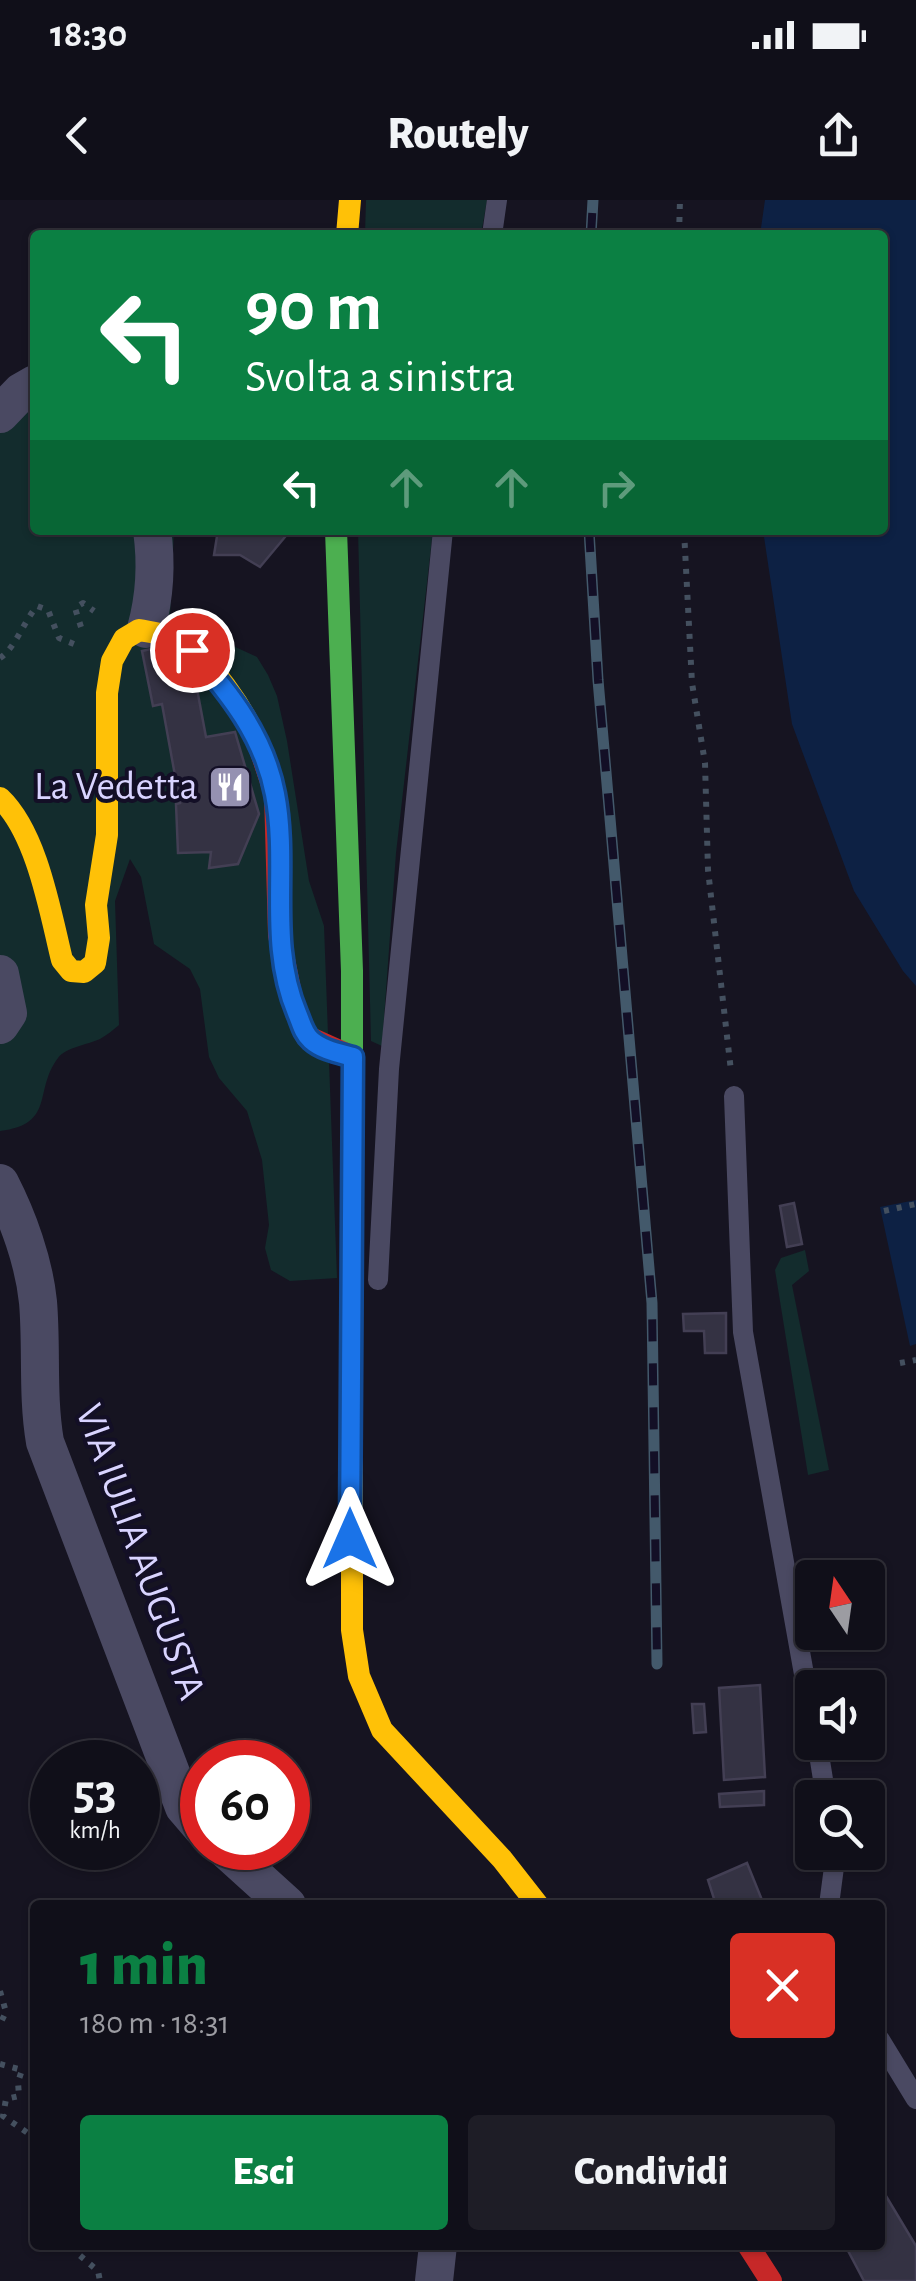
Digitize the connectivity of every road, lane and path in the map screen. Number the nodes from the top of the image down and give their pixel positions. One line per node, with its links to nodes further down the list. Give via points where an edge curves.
1 (350, 200): 4 (main road)
2 (497, 200): 5 (lane)
3 (680, 200): 6 (path)
4 (348, 230)
5 (493, 230)
6 (679, 230)
7 (30, 387): 8 (street)
8 (0, 414)
9 (153, 535): 13 (street)
10 (336, 535): 18 (main road)
11 (443, 535): 23 (lane, via 389,1070 377,1289)
12 (684, 535): 19 (path, via 708,870)
13 (148, 621): 14 (path, via 124,602 108,621 83,603 75,608 84,638 74,644 59,638 48,610 38,606); 15 (main road, via 129,634 112,661 106,693 99,938 95,963 84,972 71,971 62,960 26,836 12,804); 18 (main road, via 192,650 254,731 275,794 279,935 293,1004 306,1036)
14 (0, 658)
15 (0, 798)
16 (0, 974): 17 (street, via 8,1013)
17 (0, 1025)
18 (353, 1057): 23 (main road)
19 (734, 1096): 26 (lane, via 743,1332)
20 (0, 1182): 27 (street, VIA IULIA AUGUSTA, via 38,1299 45,1442)
21 (916, 1204): 22 (path)
22 (884, 1211)
23 (360, 1303): 31 (main road, via 352,1630 359,1676 382,1730)
24 (916, 1360): 25 (path)
25 (900, 1363)
26 (803, 1670)
27 (180, 1796)
28 (248, 1870): 30 (street)
29 (834, 1870): 32 (lane)
30 (281, 1900)
31 (534, 1900)
32 (830, 1900)
33 (0, 1991): 34 (path, via 6,2012)
34 (0, 2024)
35 (885, 2048): 37 (lane)
36 (0, 2064): 38 (path, via 22,2070 19,2096 6,2099 3,2116)
37 (916, 2099)
38 (30, 2135)
39 (78, 2250): 42 (path)
40 (437, 2250): 43 (street)
41 (751, 2250): 44 (main road)
42 (100, 2281)
43 (434, 2281)
44 (771, 2281)

